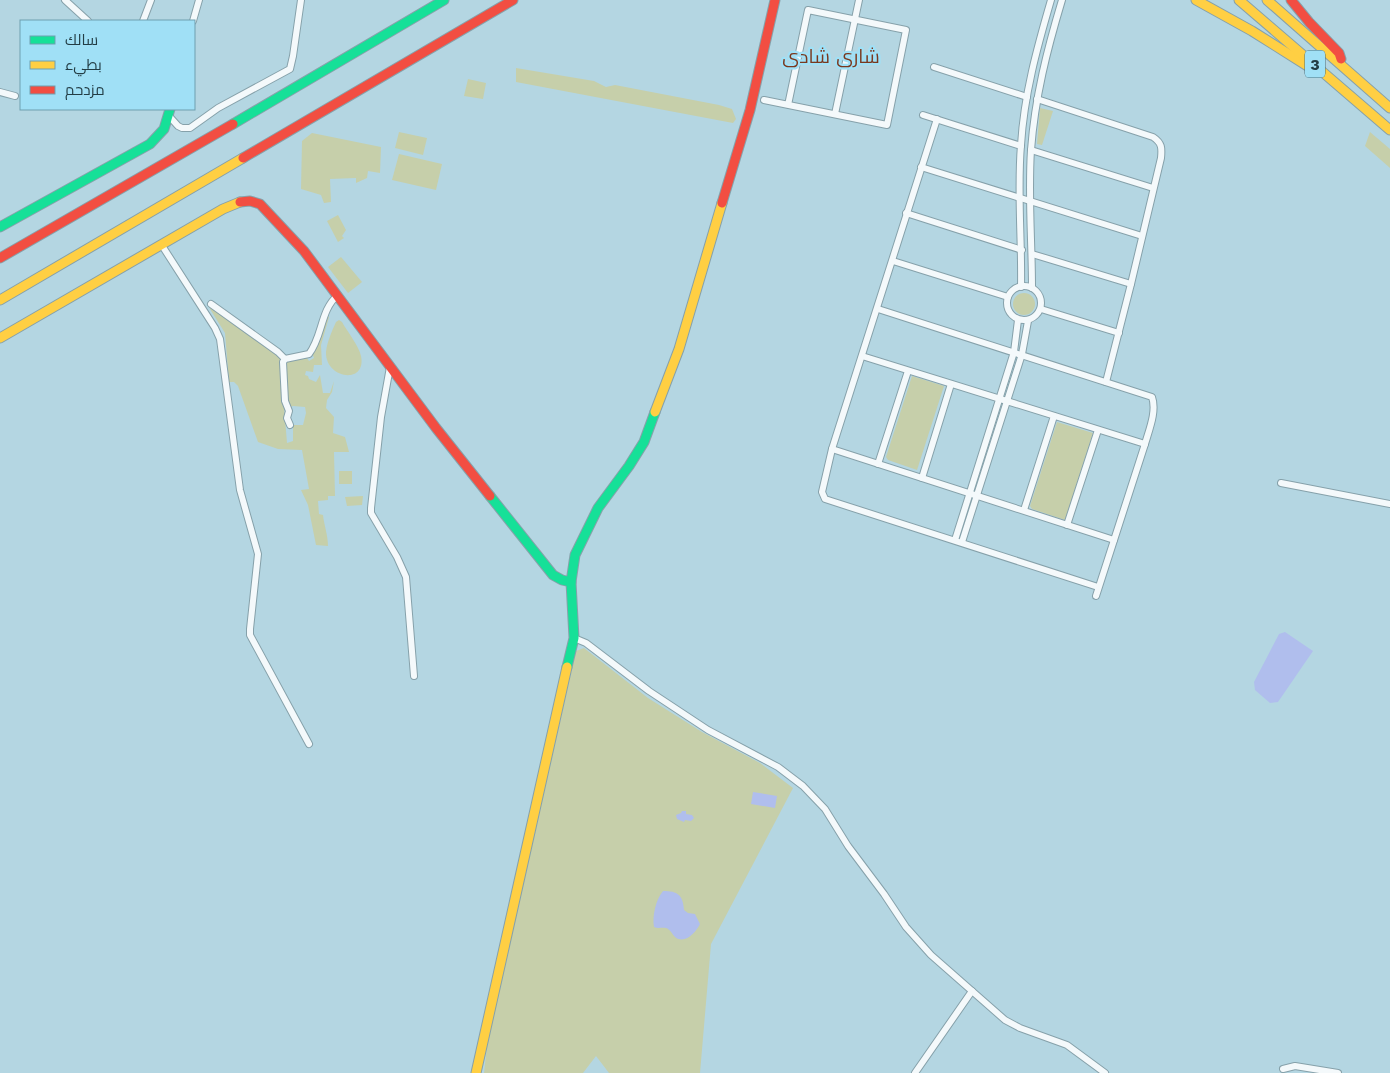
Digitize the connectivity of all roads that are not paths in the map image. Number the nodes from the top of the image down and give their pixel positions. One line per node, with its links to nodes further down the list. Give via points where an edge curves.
1 (64, 0): 16 (street)
2 (152, 0): 17 (street)
3 (199, 0): 18 (street)
4 (301, 0): 29 (street, via 290,69 218,108 190,128 178,126)
5 (443, 0): 46 (main road)
6 (513, 0): 53 (main road)
7 (775, 0): 85 (main road, via 750,110 679,349 644,442 598,508 583,536 575,555)
8 (859, 0): 15 (street)
9 (1051, 0): 24 (street)
10 (1062, 0): 25 (street, via 1047,48)
11 (1196, 0): 21 (main road, via 1312,70)
12 (1239, 0): 21 (main road, 3)
13 (1267, 0): 20 (main road, 3)
14 (1291, 0): 20 (main road, via 1339,53)
15 (855, 19): 27 (street, via 808,10); 30 (street); 30 (street, via 906,30 887,125)
16 (87, 20)
17 (143, 20)
18 (193, 20)
19 (934, 67): 24 (street)
20 (1344, 68): 28 (main road, 3)
21 (1325, 73): 33 (main road, 3)
22 (0, 92): 23 (street)
23 (15, 96)
24 (1027, 97): 34 (street)
25 (1037, 99): 35 (street); 37 (street, via 1158,140 1162,150)
26 (764, 100): 27 (street)
27 (788, 105): 30 (street)
28 (1390, 108)
29 (170, 111): 41 (main road, via 164,129 150,144)
30 (835, 114)
31 (923, 115): 32 (street)
32 (937, 119): 34 (street); 36 (street)
33 (1390, 130)
34 (1021, 146): 38 (street)
35 (1032, 150): 37 (street); 39 (street)
36 (921, 167): 38 (street); 40 (street)
37 (1153, 188): 42 (street)
38 (1019, 198): 39 (street); 44 (street)
39 (1030, 202): 42 (street); 45 (street)
40 (906, 213): 44 (street); 47 (street)
41 (0, 228)
42 (1142, 236): 48 (street)
43 (161, 244): 51 (main road, via 243,200 252,200 260,204 304,251); 60 (main road); 90 (street, via 220,339 240,490 258,554 250,635)
44 (1022, 250): 49 (street)
45 (1032, 254): 48 (street); 50 (street)
46 (0, 258)
47 (893, 261): 52 (street); 55 (street)
48 (1131, 284): 59 (street)
49 (1021, 287): 50 (street); 52 (street)
50 (1032, 288): 56 (street, via 1041,298)
51 (338, 295): 64 (street, via 327,307 309,354); 65 (main road)
52 (1008, 297): 57 (street, via 1009,311)
53 (0, 300)
54 (211, 304): 64 (street)
55 (878, 309): 61 (street); 63 (street)
56 (1041, 309): 58 (street); 59 (street)
57 (1018, 320): 58 (street); 61 (street)
58 (1028, 320): 62 (street)
59 (1118, 333): 67 (street)
60 (0, 338)
61 (1014, 352): 62 (street); 69 (street)
62 (1022, 354): 67 (street); 70 (street)
63 (862, 356): 66 (street); 75 (street)
64 (285, 359): 72 (street, via 285,401)
65 (390, 367): 85 (main road, via 553,574); 89 (street, via 371,513 406,577)
66 (908, 371): 68 (street); 76 (street)
67 (1106, 382): 74 (street, via 1152,397 1153,411)
68 (951, 384): 69 (street); 77 (street)
69 (1000, 399): 70 (street); 79 (street)
70 (1007, 401): 71 (street); 79 (street)
71 (1054, 416): 73 (street); 81 (street)
72 (290, 425)
73 (1098, 430): 74 (street); 82 (street)
74 (1145, 444): 83 (street)
75 (832, 450): 76 (street); 84 (street, via 822,492 825,499)
76 (878, 464): 77 (street)
77 (922, 478): 79 (street)
78 (1281, 483): 80 (street)
79 (973, 494): 81 (street); 84 (street)
80 (1390, 504)
81 (1024, 510): 82 (street)
82 (1067, 525): 83 (street)
83 (1114, 540): 86 (street)
84 (958, 541): 86 (street)
85 (571, 582): 88 (main road)
86 (1098, 587): 87 (street)
87 (1096, 596)
88 (574, 638): 91 (street, via 586,643 708,730 773,764 804,786 825,809 912,935); 93 (main road)
89 (414, 676)
90 (308, 744)
91 (972, 991): 94 (street); 95 (street, via 1005,1020 1067,1045)
92 (1283, 1069): 96 (street, via 1294,1066)
93 (476, 1073)
94 (915, 1073)
95 (1105, 1073)
96 (1338, 1073)

